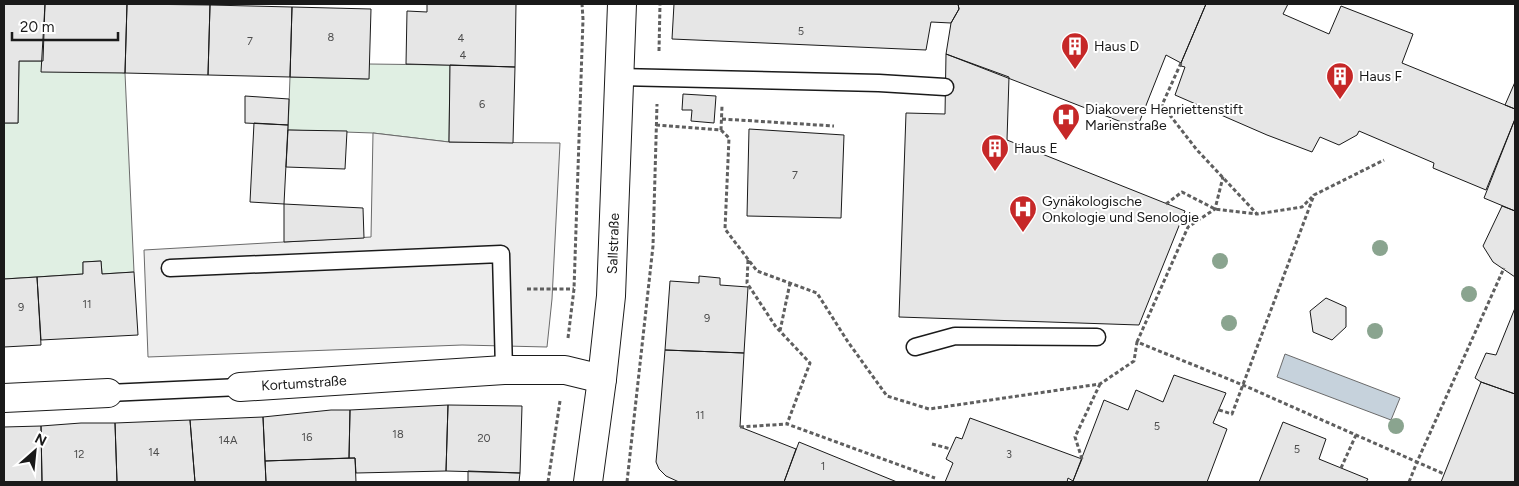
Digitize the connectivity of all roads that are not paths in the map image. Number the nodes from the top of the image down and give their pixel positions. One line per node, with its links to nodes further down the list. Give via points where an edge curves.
1 (622, 4): 2 (street, Sallstraße)
2 (618, 77): 3 (lane); 8 (street, Sallstraße, via 611,296)
3 (945, 87)
4 (170, 268): 7 (lane, via 501,254)
5 (1097, 337): 6 (lane, via 955,336)
6 (914, 347)
7 (504, 370): 8 (street, Kortumstraße, via 565,370); 9 (street, Kortumstraße)
8 (602, 379): 12 (street, Sallstraße)
9 (240, 387): 10 (lane, Kortumstraße)
10 (108, 393): 11 (street, Kortumstraße)
11 (4, 398)
12 (588, 482)

